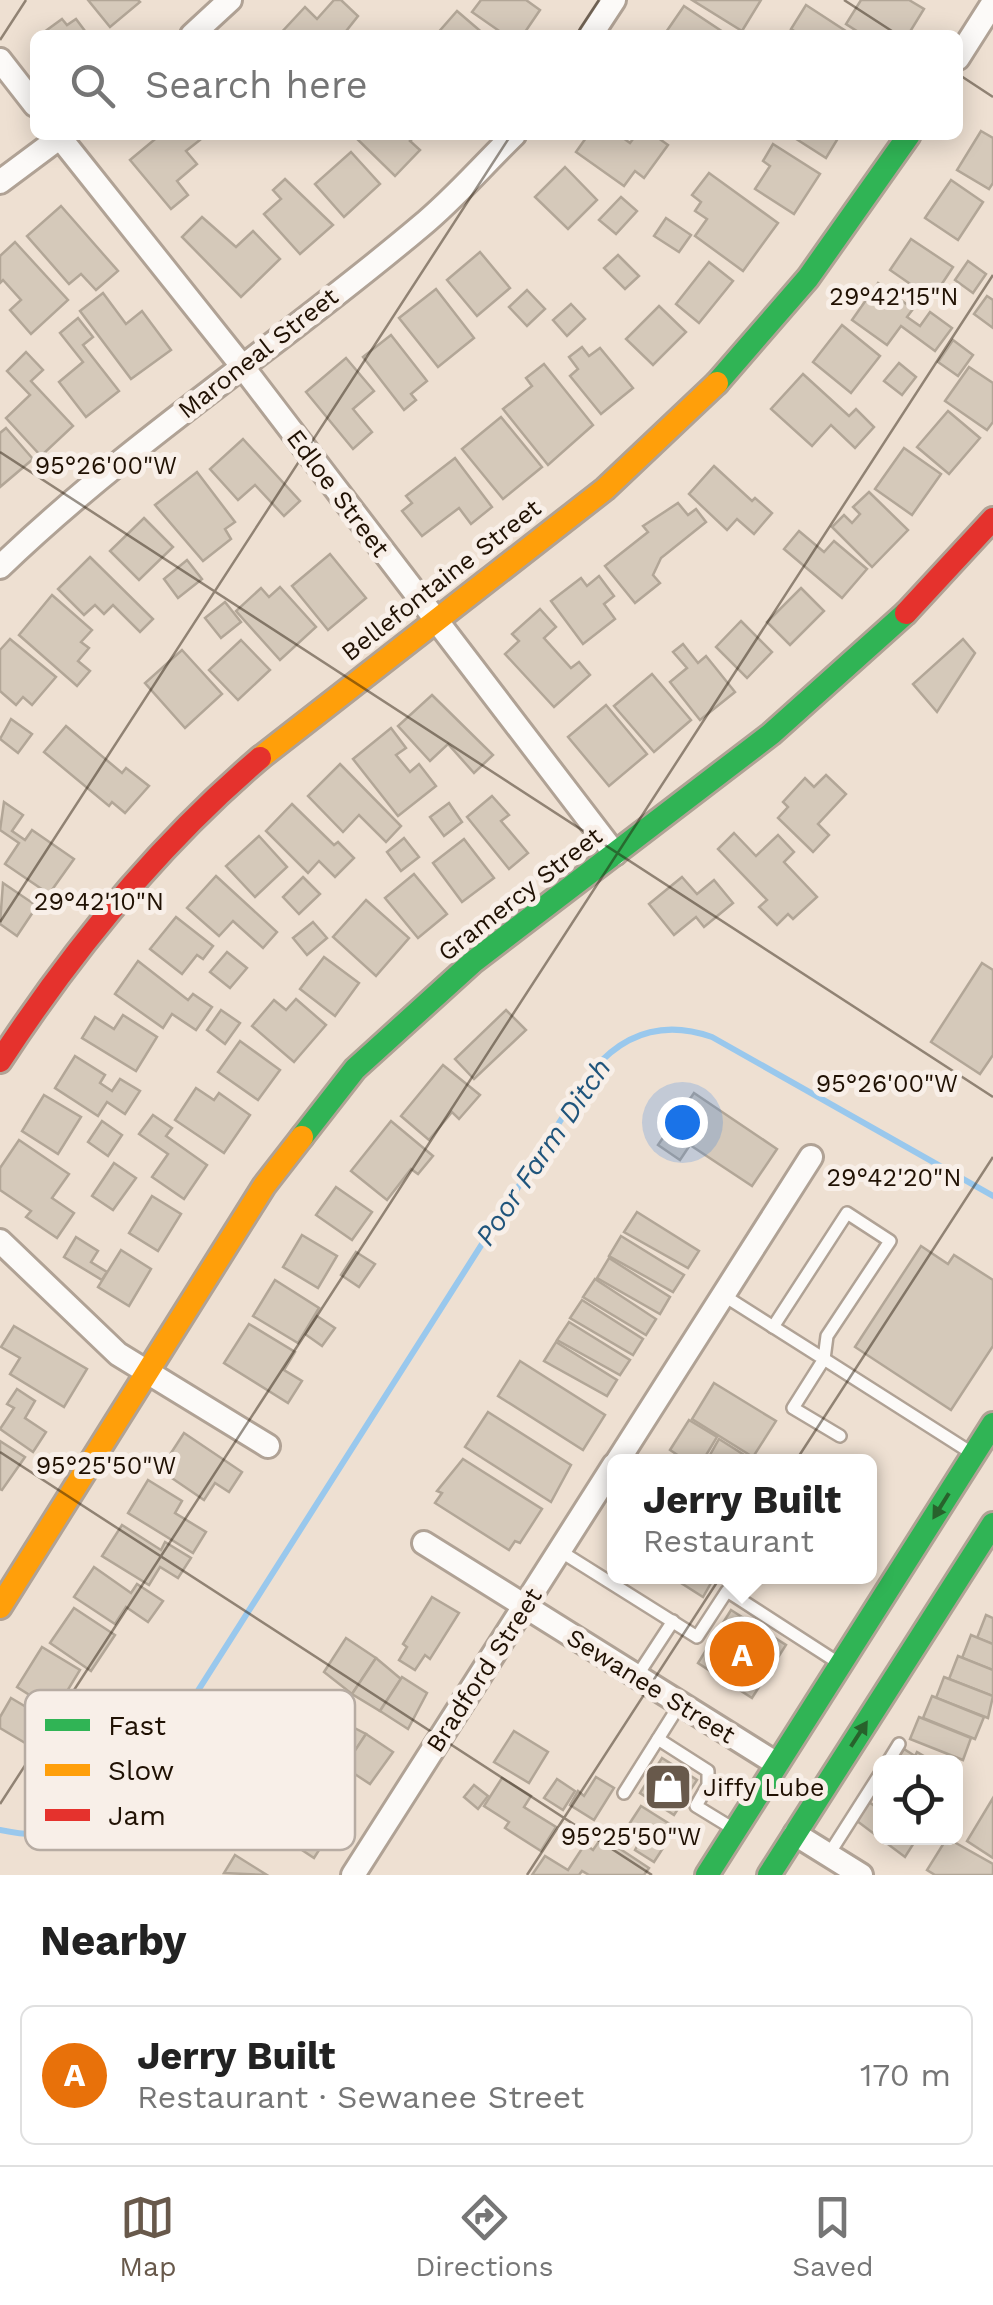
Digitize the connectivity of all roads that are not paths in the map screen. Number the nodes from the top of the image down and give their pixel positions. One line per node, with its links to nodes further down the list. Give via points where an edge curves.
1 (230, 0): 4 (street)
2 (614, 0): 5 (street)
3 (993, 2): 6 (street)
4 (197, 30)
5 (594, 30)
6 (963, 50)
7 (0, 60): 8 (street)
8 (30, 99)
9 (55, 140): 13 (street)
10 (63, 140): 14 (street, Edloe Street)
11 (509, 140): 14 (street, Maroneal Street, via 424,224)
12 (906, 140): 17 (street, Bellefontaine Street, via 818,266 684,416 607,488)
13 (0, 182)
14 (242, 366): 16 (street, Maroneal Street, via 48,521); 17 (street, Edloe Street)
15 (993, 519): 18 (street, Gramercy Street, via 904,615 800,708)
16 (0, 568)
17 (434, 621): 18 (street, Edloe Street); 19 (street, Bellefontaine Street, via 320,708 166,846 63,964)
18 (615, 854): 25 (street, Gramercy Street, via 473,962 355,1069 264,1186)
19 (0, 1061)
20 (811, 1158): 22 (street, Bradford Street)
21 (0, 1241): 25 (street, via 118,1354)
22 (723, 1296): 23 (lane); 29 (street, Bradford Street)
23 (773, 1327): 24 (lane); 24 (lane, via 847,1214 890,1241 827,1336)
24 (824, 1359): 27 (lane, via 793,1408); 30 (lane)
25 (148, 1372): 28 (street); 38 (street, Gramercy Street)
26 (993, 1424): 30 (street)
27 (840, 1436)
28 (268, 1446)
29 (622, 1454)
30 (974, 1454): 34 (street, one-way to 34)
31 (607, 1477): 35 (street, Bradford Street)
32 (993, 1524): 34 (street)
33 (424, 1543): 39 (street, Sewanee Street)
34 (958, 1547): 41 (street); 51 (street, one-way to 34)
35 (560, 1551): 36 (lane); 39 (street, Bradford Street)
36 (607, 1580)
37 (613, 1584): 40 (lane)
38 (0, 1607)
39 (525, 1607): 42 (street, Sewanee Street); 53 (street, Bradford Street)
40 (673, 1621): 41 (lane, via 697,1637 727,1591); 42 (lane)
41 (841, 1664): 47 (street)
42 (636, 1677): 43 (street, Sewanee Street)
43 (680, 1704): 44 (lane); 47 (street, Sewanee Street)
44 (658, 1739): 49 (lane); 50 (lane, via 708,1771 696,1806)
45 (900, 1744): 46 (lane)
46 (893, 1755)
47 (777, 1764): 50 (street); 51 (street)
48 (873, 1785): 52 (lane)
49 (624, 1793)
50 (736, 1830): 54 (street)
51 (795, 1834): 52 (street); 55 (street)
52 (829, 1854): 56 (street)
53 (353, 1875)
54 (707, 1875)
55 (769, 1875)
56 (861, 1875)

